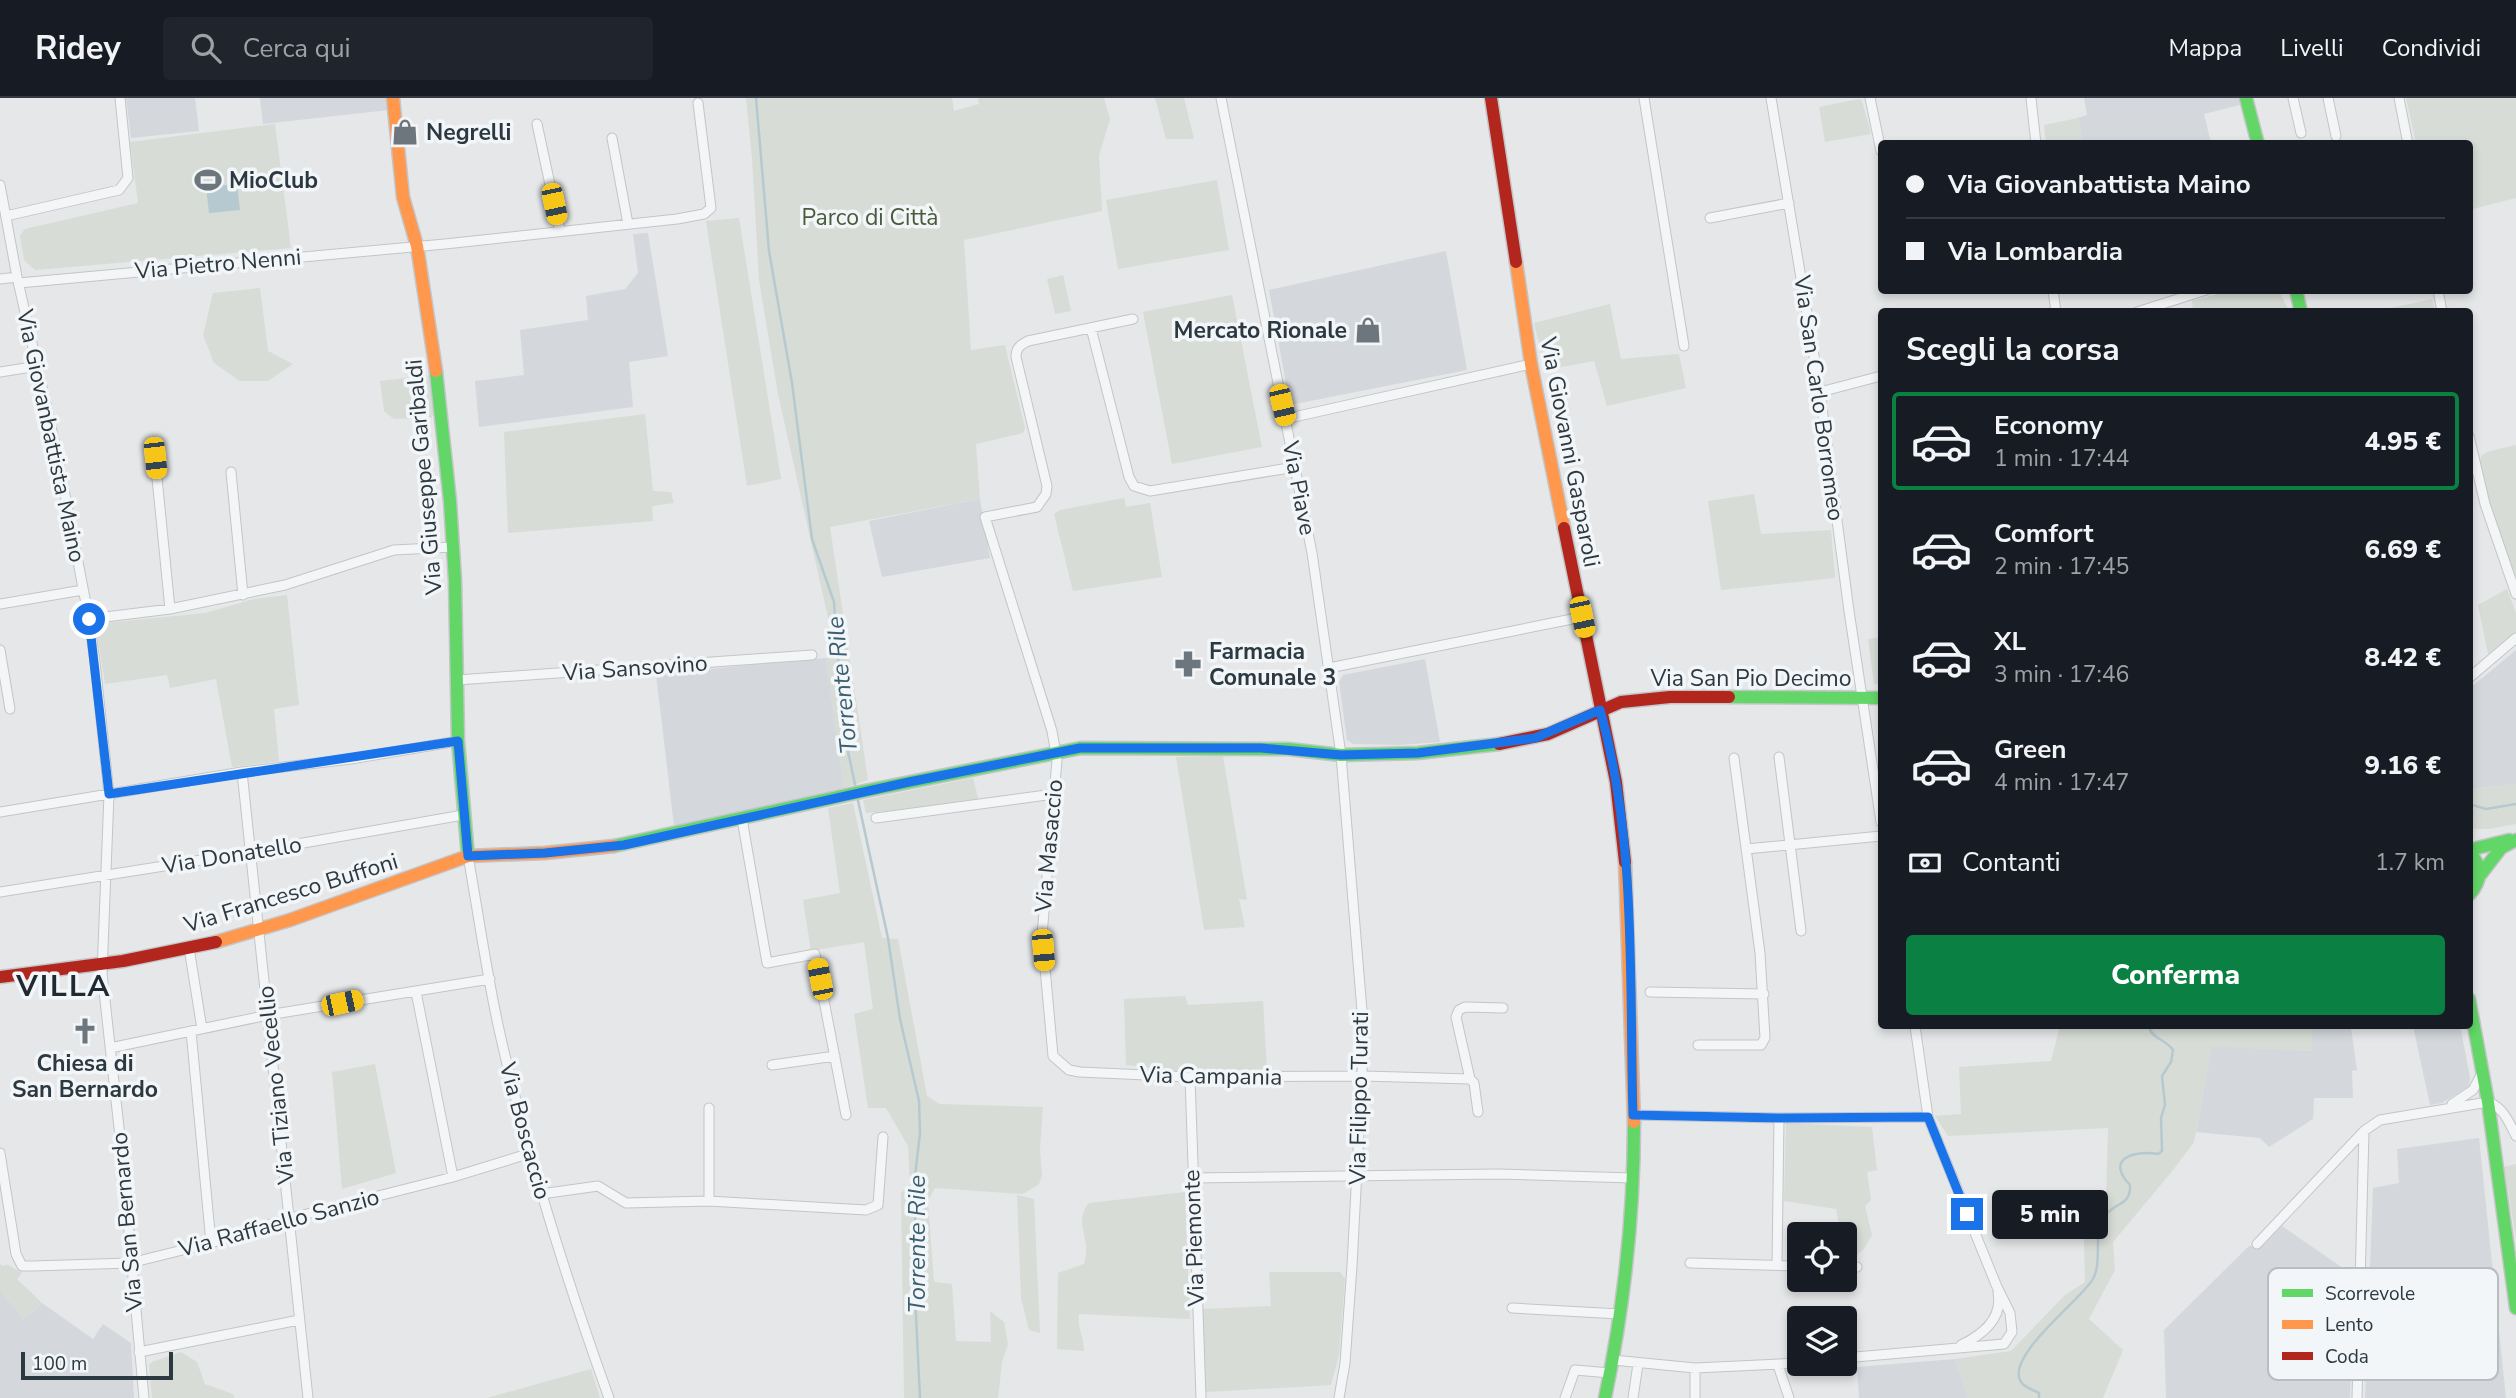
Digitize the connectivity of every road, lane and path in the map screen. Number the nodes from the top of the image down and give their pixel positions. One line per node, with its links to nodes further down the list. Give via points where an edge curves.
1 (120, 98): 24 (street, via 125,184 119,190)
2 (393, 98): 28 (street, Via Giuseppe Garibaldi, via 403,197)
3 (1221, 98): 41 (street, Via Piave)
4 (1491, 98): 36 (street, Via Giovanni Gasparoli)
5 (1644, 98): 35 (street)
6 (1870, 98): 18 (street)
7 (2031, 98): 19 (street)
8 (2246, 98): 20 (street)
9 (2293, 98): 15 (street)
10 (2328, 98): 16 (street)
11 (2399, 98): 21 (street)
12 (1774, 99): 23 (street, Via San Carlo Borromeo)
13 (698, 103): 26 (street, Via Pietro Nenni, via 711,208 691,217)
14 (537, 124): 27 (street)
15 (2301, 133)
16 (2336, 136)
17 (612, 138): 26 (street)
18 (1879, 140)
19 (2036, 140)
20 (2257, 140)
21 (2407, 140)
22 (0, 185): 24 (street, Via Giovanbattista Maino)
23 (1789, 202): 25 (street); 40 (street, Via San Carlo Borromeo)
24 (6, 216): 30 (street, Via Giovanbattista Maino)
25 (1710, 218)
26 (628, 225): 27 (street, Via Pietro Nenni)
27 (560, 231): 28 (street, Via Pietro Nenni)
28 (417, 246): 30 (street, Via Pietro Nenni); 46 (street, Via Giuseppe Garibaldi, via 437,376)
29 (0, 279): 30 (street, Via Pietro Nenni)
30 (18, 280): 37 (street, Via Giovanbattista Maino)
31 (2193, 294): 32 (street)
32 (2150, 308)
33 (1133, 319): 34 (street)
34 (1091, 328): 44 (street, via 1134,486 1150,491); 65 (street, Via Masaccio, via 1028,341 1016,351 1046,494 1037,507 985,517)
35 (1684, 346)
36 (1531, 364): 41 (street); 52 (street, Via Giovanni Gasparoli)
37 (38, 366): 38 (street); 47 (street, Via Giovanbattista Maino)
38 (0, 372)
39 (1878, 377): 40 (street)
40 (1820, 392): 60 (street, Via San Carlo Borromeo)
41 (1285, 419): 44 (street, Via Piave)
42 (2473, 453): 48 (street)
43 (155, 458): 51 (street)
44 (1295, 467): 57 (street, Via Piave)
45 (231, 472): 49 (street)
46 (453, 547): 49 (street, via 394,550); 59 (street, Via Giuseppe Garibaldi)
47 (83, 590): 50 (street, Via Giovanbattista Maino); 53 (street, Via Giovanbattista Maino)
48 (2516, 594)
49 (243, 595): 51 (street)
50 (0, 604)
51 (170, 609): 53 (street)
52 (1582, 617): 57 (street); 63 (street, Via Giovanni Gasparoli)
53 (89, 619): 70 (street, Via Giovanbattista Maino)
54 (2516, 638): 58 (street)
55 (0, 650): 62 (street)
56 (812, 655): 59 (street, Via Sansovino)
57 (1329, 668): 66 (street, Via Piave)
58 (2473, 675)
59 (457, 680): 64 (street, Via Giuseppe Garibaldi)
60 (1862, 698): 61 (street, Via San Pio Decimo); 63 (street, Via San Pio Decimo, via 1670,697 1621,702); 72 (street, Via San Carlo Borromeo)
61 (1878, 698)
62 (10, 709)
63 (1600, 710): 66 (street, Via San Pio Decimo, via 1521,741 1418,753); 118 (street, Via Giovanni Gasparoli, via 1620,805 1628,912)
64 (458, 741): 69 (street); 74 (street, Via Giuseppe Garibaldi)
65 (1056, 752): 66 (street, via 1080,748 1261,748); 71 (street, Via Masaccio); 76 (street)
66 (1341, 755): 110 (street, Via Filippo Turati)
67 (1779, 757): 79 (street)
68 (1734, 758): 80 (street)
69 (242, 772): 70 (street); 82 (street, Via Tiziano Vecellio)
70 (109, 794): 73 (street); 86 (street, Via Giovanbattista Maino)
71 (1054, 794): 75 (street); 107 (street, Via Masaccio, via 1042,935 1051,1045)
72 (1878, 802)
73 (0, 812)
74 (463, 815): 82 (street, Via Donatello); 84 (street, Via Giuseppe Garibaldi)
75 (876, 818)
76 (742, 820): 84 (street, via 624,845); 106 (street, via 767,963 815,954)
77 (1878, 836): 79 (street)
78 (2516, 839): 81 (street); 85 (street, via 2501,848)
79 (1790, 845): 80 (street); 90 (street)
80 (1746, 849): 97 (street)
81 (2473, 849)
82 (252, 852): 86 (street, Via Donatello); 89 (street, Via Tiziano Vecellio)
83 (2473, 855): 85 (street)
84 (468, 856): 89 (street, Via Francesco Buffoni); 94 (street, Via Boscaccio)
85 (2481, 874): 88 (street)
86 (105, 875): 87 (street, Via Donatello); 92 (street, Via Giovanbattista Maino)
87 (0, 892)
88 (2473, 892)
89 (260, 929): 91 (street, Via Francesco Buffoni); 99 (street, Via Tiziano Vecellio)
90 (1801, 931)
91 (188, 948): 92 (street, Via Francesco Buffoni); 101 (street)
92 (102, 963): 93 (street, Via Francesco Buffoni); 105 (street, Via San Bernardo)
93 (0, 977)
94 (490, 979): 95 (street); 125 (street, Via Boscaccio)
95 (416, 992): 99 (street); 127 (street)
96 (1650, 992): 97 (street)
97 (1764, 994): 104 (street, via 1765,1038 1761,1045)
98 (1503, 1008): 112 (street, via 1459,1010 1456,1017)
99 (268, 1015): 101 (street); 132 (street, Via Tiziano Vecellio)
100 (2473, 1022): 109 (street)
101 (202, 1029): 103 (street)
102 (1915, 1029): 119 (street)
103 (191, 1031): 105 (street); 133 (street)
104 (1698, 1045)
105 (110, 1048): 136 (street, Via San Bernardo)
106 (835, 1056): 108 (street); 117 (street)
107 (1060, 1063): 111 (street, Via Campania, via 1080,1072)
108 (772, 1065)
109 (2482, 1073): 113 (street); 115 (street, via 2473,1090)
110 (1364, 1076): 111 (street, Via Campania); 112 (street, Via Campania); 126 (street, Via Filippo Turati)
111 (1189, 1077): 128 (street, Via Piemonte)
112 (1469, 1079): 116 (street, via 1474,1083)
113 (2488, 1102): 115 (street); 122 (street, via 2504,1114); 142 (street)
114 (709, 1108): 131 (street)
115 (2437, 1111): 121 (street, via 2380,1120)
116 (1478, 1112)
117 (846, 1115)
118 (1633, 1115): 120 (street); 129 (street, Via Giovanni Gasparoli)
119 (1928, 1117): 120 (street); 140 (street)
120 (1779, 1118): 137 (street)
121 (2364, 1131): 134 (street); 139 (street)
122 (2516, 1136)
123 (883, 1137): 131 (street, via 878,1206 874,1208)
124 (0, 1153): 136 (street, Via Raffaello Sanzio, via 16,1254 22,1266)
125 (531, 1153): 127 (street, Via Raffaello Sanzio); 130 (street, Via Boscaccio)
126 (1358, 1176): 128 (street); 129 (street); 159 (street, Via Filippo Turati)
127 (453, 1177): 132 (street, Via Raffaello Sanzio)
128 (1192, 1178): 158 (street, Via Piemonte)
129 (1633, 1178): 143 (street, Via Giovanni Gasparoli)
130 (541, 1194): 131 (street, via 598,1186 626,1203); 157 (street, Via Boscaccio)
131 (709, 1201)
132 (291, 1218): 133 (street, Via Raffaello Sanzio); 144 (street, Via Tiziano Vecellio)
133 (211, 1243): 136 (street, Via Raffaello Sanzio)
134 (2257, 1244)
135 (1689, 1263): 137 (street)
136 (130, 1264): 146 (street, Via San Bernardo)
137 (1777, 1265): 138 (street)
138 (1787, 1265)
139 (2360, 1268)
140 (1997, 1287): 145 (street, via 1993,1321); 145 (street, via 2010,1313 2009,1339 1995,1345)
141 (1513, 1308): 143 (street)
142 (2516, 1308)
143 (1620, 1314): 148 (street, Via Giovanni Gasparoli)
144 (299, 1320): 146 (street); 156 (street, Via Tiziano Vecellio)
145 (1959, 1346): 147 (street)
146 (139, 1352): 155 (street, Via San Bernardo)
147 (1857, 1357)
148 (1613, 1360): 149 (street); 153 (street, Via Giovanni Gasparoli)
149 (1638, 1364): 152 (street); 162 (street)
150 (1787, 1365): 151 (street)
151 (1778, 1366): 152 (street); 164 (street)
152 (1695, 1368): 163 (street)
153 (1610, 1373): 160 (street, via 1575,1370); 161 (street, Via Giovanni Gasparoli)
154 (2357, 1380): 165 (street)
155 (144, 1398)
156 (308, 1398)
157 (609, 1398)
158 (1201, 1398)
159 (1339, 1398)
160 (1565, 1398)
161 (1605, 1398)
162 (1633, 1398)
163 (1695, 1398)
164 (1789, 1398)
165 (2357, 1398)

